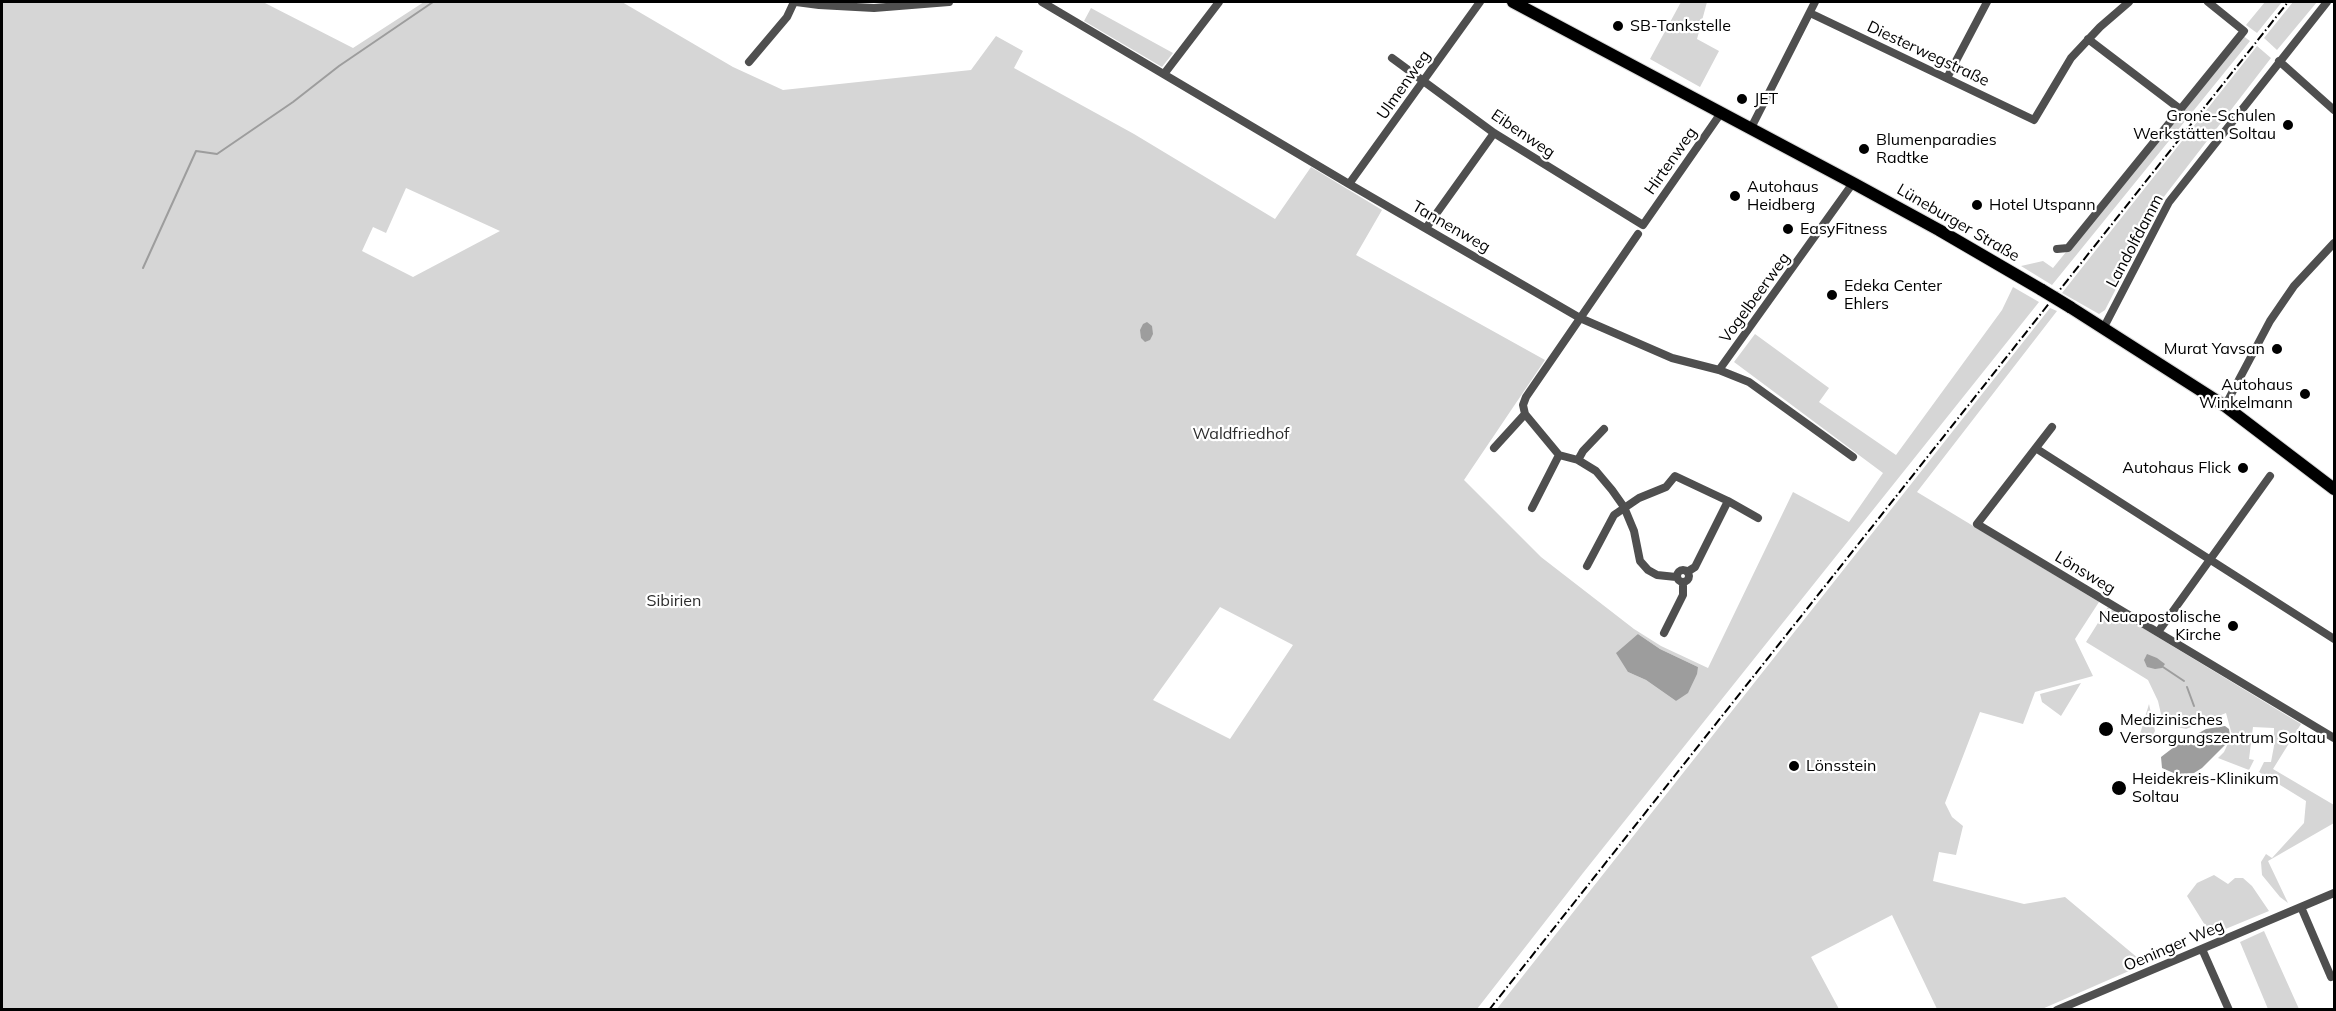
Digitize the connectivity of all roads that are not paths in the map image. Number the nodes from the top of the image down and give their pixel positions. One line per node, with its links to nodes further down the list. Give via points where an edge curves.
1 (795, 2): 12 (street, via 859,8); 16 (street)
2 (949, 2): 12 (street)
3 (1042, 2): 18 (street, Tannenweg)
4 (1217, 2): 18 (street)
5 (1480, 2): 20 (street, Ulmenweg)
6 (1513, 2): 23 (main road, Lüneburger Straße)
7 (1815, 2): 13 (street)
8 (1987, 2): 19 (street)
9 (2129, 2): 14 (street)
10 (2208, 2): 21 (street, via 2244,31)
11 (2327, 2): 17 (street, Landolfdamm)
12 (913, 3)
13 (1810, 13): 19 (street, Diesterwegstraße); 24 (street)
14 (2088, 39): 19 (street, Diesterwegstraße, via 2061,72 2034,120); 21 (street)
15 (1392, 58): 20 (street, Eibenweg)
16 (749, 62)
17 (2279, 62): 22 (street); 34 (street, Landolfdamm, via 2169,202)
18 (1164, 74): 27 (street, Tannenweg)
19 (1947, 78)
20 (1423, 82): 25 (street, Eibenweg); 27 (street, Ulmenweg)
21 (2180, 109): 32 (street, via 2068,248)
22 (2334, 110)
23 (1721, 112): 24 (main road, Lüneburger Straße); 28 (street, Hirtenweg)
24 (1751, 128): 26 (main road, Lüneburger Straße)
25 (1494, 133): 28 (street, Eibenweg); 29 (street)
26 (1853, 183): 34 (main road, Lüneburger Straße, bridge); 35 (street, Vogelbeerweg)
27 (1349, 184): 29 (street, Tannenweg)
28 (1643, 225)
29 (1426, 228): 33 (street, Tannenweg)
30 (1638, 234): 33 (street)
31 (2334, 243): 36 (street, via 2294,286 2270,321)
32 (2057, 249)
33 (1580, 318): 35 (street, Tannenweg, via 1671,358); 37 (street, via 1526,397)
34 (2104, 327): 36 (main road, Lüneburger Straße)
35 (1719, 370): 43 (street, Tannenweg, via 1749,382)
36 (2225, 406): 46 (main road, Lüneburger Straße)
37 (1525, 414): 40 (street); 42 (street)
38 (2052, 427): 41 (street)
39 (1604, 429): 44 (street)
40 (1494, 448)
41 (2037, 449): 51 (street); 56 (street, Lönsweg, via 1977,524)
42 (1559, 455): 44 (street); 49 (street)
43 (1853, 458)
44 (1578, 460): 48 (street, via 1596,471)
45 (2270, 476): 51 (street)
46 (2334, 489)
47 (1728, 501): 48 (street, via 1675,476 1666,487); 50 (street); 53 (street, via 1695,567)
48 (1624, 507): 52 (street, via 1614,515); 54 (street, via 1640,561 1657,575)
49 (1532, 508)
50 (1758, 518)
51 (2208, 559): 56 (street); 58 (street)
52 (1587, 566)
53 (1687, 572): 54 (street, via 1680,570); 55 (street, via 1688,580)
54 (1676, 576): 55 (street)
55 (1683, 583): 57 (street, via 1683,595)
56 (2158, 632): 59 (street, Lönsweg)
57 (1664, 633)
58 (2334, 639)
59 (2334, 738)
60 (2334, 893): 61 (street, Oeninger Weg)
61 (2301, 907): 62 (street, Oeninger Weg); 63 (street)
62 (2202, 949): 64 (street, Oeninger Weg); 65 (street)
63 (2331, 977)
64 (2058, 1010)
65 (2229, 1010)

